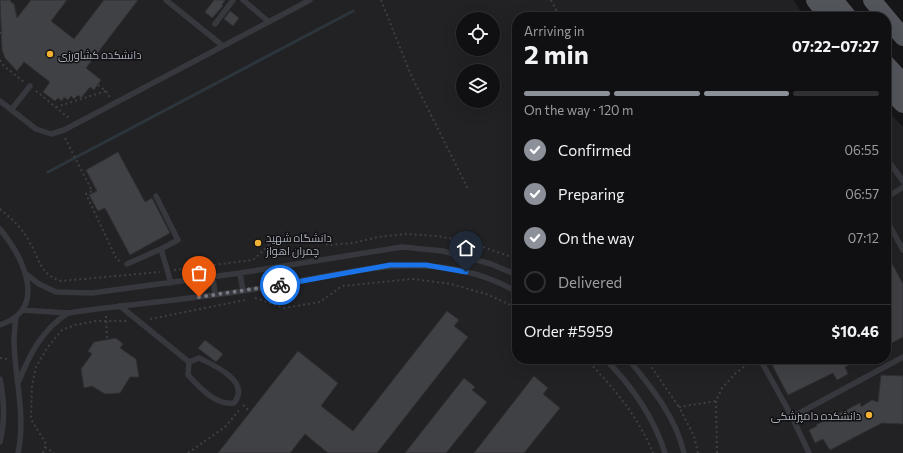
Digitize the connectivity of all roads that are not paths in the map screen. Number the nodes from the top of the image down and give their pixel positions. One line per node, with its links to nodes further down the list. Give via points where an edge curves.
1 (166, 0): 15 (lane)
2 (233, 0): 13 (lane)
3 (243, 0): 11 (lane)
4 (310, 0): 11 (lane)
5 (815, 0): 8 (main road)
6 (834, 0): 9 (main road)
7 (872, 0): 10 (main road)
8 (824, 12)
9 (844, 12)
10 (882, 12)
11 (269, 22): 15 (lane)
12 (891, 23): 14 (main road)
13 (214, 24)
14 (903, 37)
15 (223, 46): 22 (lane, via 62,131 51,134 36,129)
16 (891, 69): 17 (main road)
17 (903, 82)
18 (30, 86): 22 (lane)
19 (891, 91): 21 (main road)
20 (0, 101): 22 (lane)
21 (903, 104)
22 (12, 110)
23 (891, 164): 24 (lane)
24 (903, 180)
25 (903, 187): 26 (lane)
26 (891, 195)
27 (156, 196): 30 (lane, via 178,240)
28 (891, 228): 31 (lane)
29 (0, 229): 34 (lane, via 15,248)
30 (162, 249): 32 (lane); 37 (lane)
31 (903, 250)
32 (127, 264)
33 (512, 273): 35 (lane, via 491,264 444,251 402,246)
34 (26, 274): 37 (lane, via 56,292 92,293); 42 (lane, via 29,284)
35 (240, 274): 36 (lane); 39 (lane)
36 (213, 277): 37 (lane); 40 (lane)
37 (171, 283)
38 (512, 289): 39 (lane, via 466,272 426,265 390,265)
39 (244, 291): 40 (lane)
40 (215, 295): 41 (lane)
41 (120, 306): 43 (lane); 47 (lane)
42 (22, 310): 43 (lane); 44 (lane)
43 (68, 313): 54 (lane, via 55,321 44,333 26,362)
44 (16, 317): 45 (lane); 54 (lane, via 14,342)
45 (0, 325)
46 (903, 357): 48 (lane)
47 (189, 362): 47 (lane, via 188,375 218,401 226,405 234,403 240,397 240,388 236,382 211,363 199,358)
48 (891, 363)
49 (610, 364): 58 (lane, via 641,404 660,436)
50 (632, 364): 59 (lane, via 672,420)
51 (763, 364): 55 (lane)
52 (890, 364): 55 (lane)
53 (0, 379): 56 (lane, via 3,394)
54 (19, 383): 57 (lane, via 21,400)
55 (792, 417): 60 (lane)
56 (0, 442)
57 (18, 453)
58 (665, 453)
59 (684, 453)
60 (809, 453)

